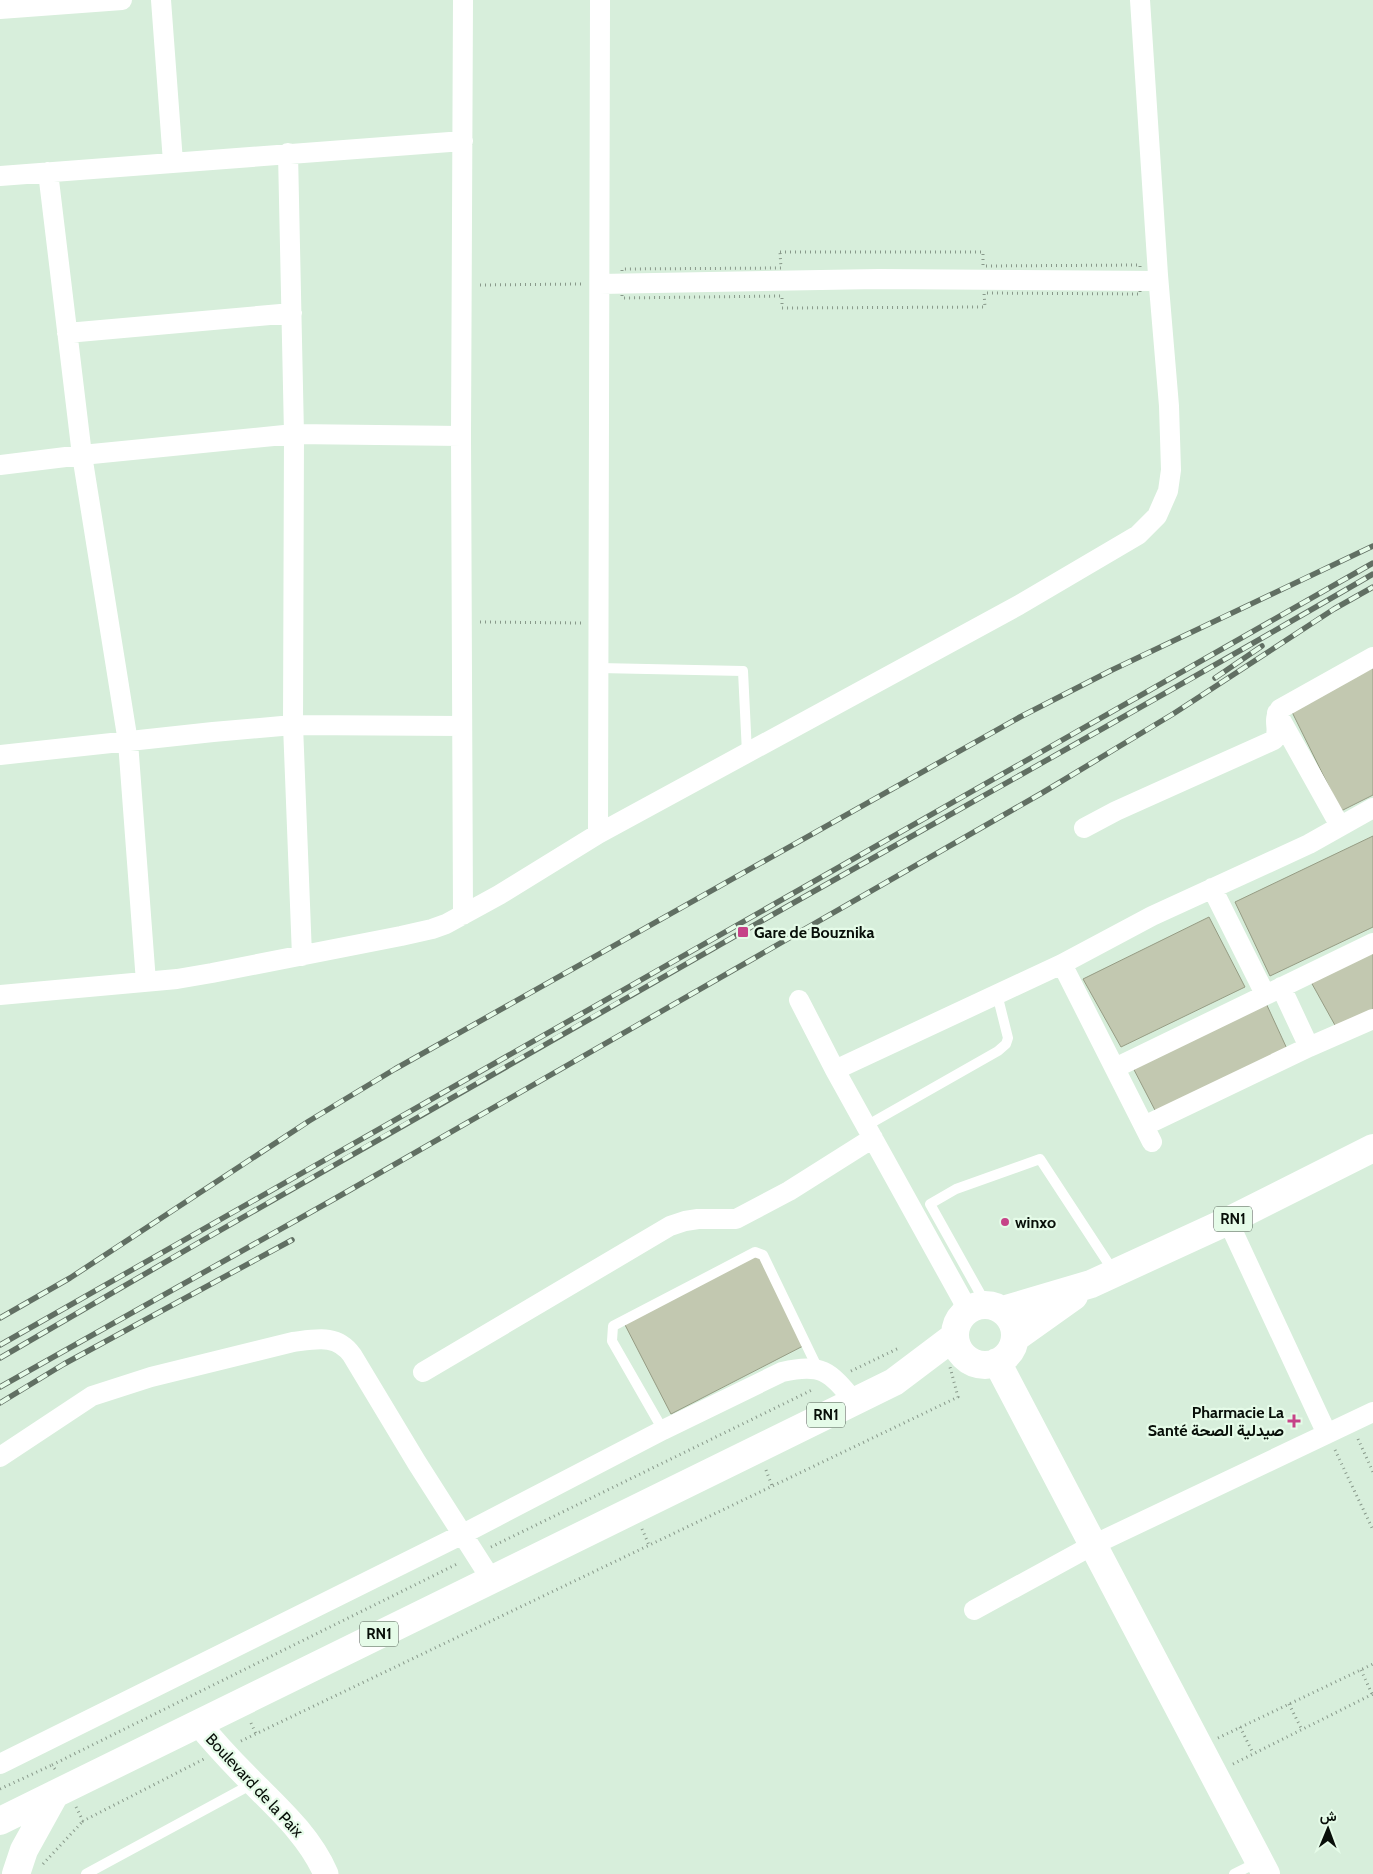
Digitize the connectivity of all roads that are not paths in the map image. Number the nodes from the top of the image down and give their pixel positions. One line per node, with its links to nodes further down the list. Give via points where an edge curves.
1 (122, 0): 6 (street)
2 (161, 0): 10 (street)
3 (463, 0): 8 (street)
4 (600, 0): 14 (street)
5 (1140, 0): 13 (street)
6 (87, 1): 7 (street)
7 (0, 10)
8 (463, 141): 9 (street); 18 (street)
9 (288, 153): 10 (street); 15 (street)
10 (173, 162): 11 (street)
11 (48, 172): 12 (street); 16 (street)
12 (0, 176)
13 (1158, 281): 14 (street, via 879,279); 27 (street, via 1171,470 1168,491 1157,516 1138,535 1075,573)
14 (600, 284): 22 (street)
15 (292, 313): 16 (street); 17 (street)
16 (67, 332): 19 (street)
17 (294, 434): 18 (street); 19 (street); 24 (street)
18 (461, 436): 25 (street)
19 (82, 455): 20 (street); 26 (street)
20 (0, 465)
21 (1373, 657): 23 (street)
22 (599, 668): 27 (lane, via 742,671); 32 (street)
23 (1277, 713): 30 (street); 31 (street, via 1274,740)
24 (293, 725): 25 (street); 26 (street); 36 (street)
25 (462, 726): 34 (street)
26 (128, 742): 28 (street); 38 (street)
27 (747, 753): 32 (street)
28 (0, 755)
29 (1373, 808): 30 (street)
30 (1340, 826): 33 (street, via 1309,844)
31 (1084, 828)
32 (598, 834): 34 (street)
33 (1212, 888): 37 (street); 39 (street)
34 (463, 915): 36 (street, via 432,929)
35 (1373, 943): 39 (street)
36 (302, 956): 38 (street)
37 (1062, 964): 40 (street); 45 (street)
38 (146, 982): 41 (street)
39 (1273, 991): 44 (street); 45 (street)
40 (997, 994): 46 (street); 47 (lane, via 1008,1038 1006,1044)
41 (0, 995)
42 (799, 1000): 46 (street)
43 (1373, 1019): 44 (street)
44 (1310, 1047): 45 (street, via 1148,1134)
45 (1115, 1068)
46 (835, 1070): 47 (street)
47 (870, 1132): 51 (street); 57 (street, via 789,1191 736,1219 698,1219 670,1226)
48 (1373, 1148): 49 (main road, RN1)
49 (1228, 1221): 50 (main road, RN1); 62 (street)
50 (1103, 1278): 51 (main road, RN1); 51 (lane, via 1040,1159 956,1190 930,1204); 53 (main road, RN1)
51 (986, 1308): 52 (main road, RN1, via 958,1321); 53 (main road, via 1010,1318)
52 (955, 1336): 54 (main road, via 962,1355); 58 (main road, RN1)
53 (1015, 1338): 55 (main road, RN1, via 1006,1357)
54 (970, 1361): 55 (main road, RN1, via 988,1365); 58 (main road, RN1)
55 (997, 1362): 65 (main road)
56 (818, 1369): 59 (street, via 840,1385); 61 (street, via 799,1368 782,1372); 61 (lane, via 763,1255 755,1252 613,1326 612,1341)
57 (423, 1372)
58 (894, 1382): 59 (main road, RN1)
59 (854, 1401): 66 (main road, RN1)
60 (1373, 1412): 62 (street)
61 (662, 1430): 64 (street)
62 (1327, 1434): 65 (street)
63 (0, 1457): 64 (street, via 92,1396 151,1377 294,1342 330,1340 343,1344 352,1355)
64 (462, 1534): 66 (street); 69 (street)
65 (1093, 1545): 67 (street); 73 (main road)
66 (491, 1579): 68 (main road, RN1)
67 (974, 1610)
68 (198, 1723): 70 (street, Boulevard de la Paix); 71 (main road, RN1)
69 (0, 1764)
70 (253, 1783): 75 (street, Boulevard de la Paix, via 308,1842); 76 (lane)
71 (55, 1794): 72 (main road, RN1); 74 (main road, via 24,1850)
72 (0, 1821)
73 (1263, 1868): 77 (lane)
74 (28, 1871)
75 (321, 1872)
76 (86, 1874)
77 (1234, 1874)

